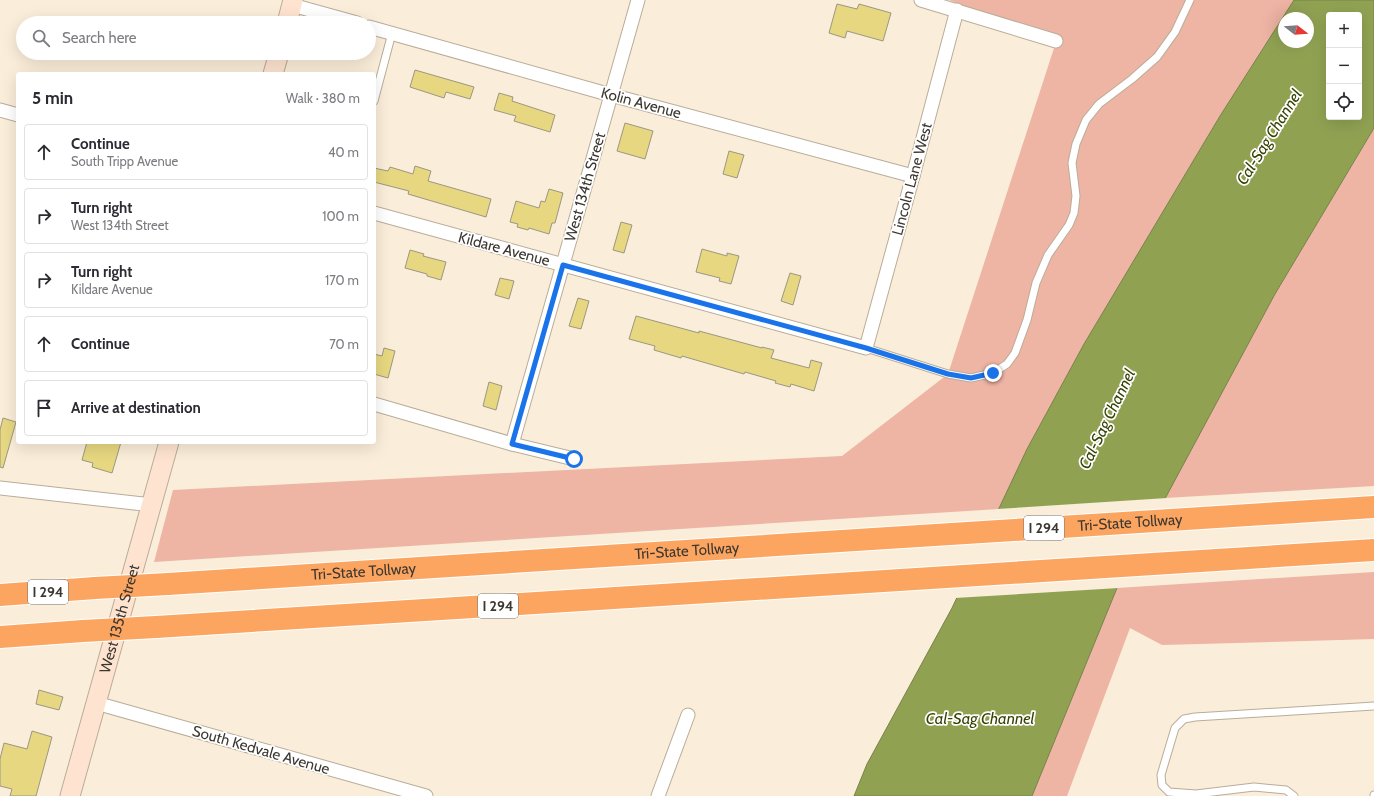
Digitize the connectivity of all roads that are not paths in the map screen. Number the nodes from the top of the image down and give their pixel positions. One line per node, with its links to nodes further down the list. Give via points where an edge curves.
1 (638, 0): 14 (street, West 134th Street)
2 (921, 0): 5 (street)
3 (1190, 0): 20 (lane, via 1175,32 1157,57 1099,104 1086,120 1076,144 1072,163 1076,196 1074,213 1070,225 1048,255 1036,283 1027,320 1015,353 1007,364 993,373 971,378 948,374)
4 (293, 2): 6 (street); 7 (street)
5 (957, 10): 10 (street); 17 (street, Lincoln Lane West)
6 (289, 16)
7 (336, 16)
8 (376, 28): 9 (street, Kolin Avenue)
9 (392, 33): 13 (lane); 14 (street, Kolin Avenue)
10 (1056, 41)
11 (277, 60): 12 (street)
12 (274, 72)
13 (376, 93)
14 (611, 95): 17 (street, Kolin Avenue); 19 (street, West 134th Street)
15 (0, 110): 16 (street)
16 (16, 114)
17 (913, 176): 20 (street, Lincoln Lane West)
18 (376, 214): 19 (street, Kildare Avenue)
19 (563, 265): 20 (street, Kildare Avenue); 23 (street, West 134th Street)
20 (866, 348)
21 (376, 405): 23 (street)
22 (168, 444): 26 (street, West 135th Street)
23 (512, 444): 24 (street)
24 (574, 459)
25 (0, 488): 26 (street)
26 (152, 505): 31 (street, West 135th Street)
27 (1374, 507): 29 (highway, Tri-State Tollway / I 294, bridge)
28 (1374, 550): 30 (highway, I 294, bridge)
29 (0, 595)
30 (0, 637)
31 (96, 703): 34 (street, West 135th Street); 35 (street, South Kedvale Avenue)
32 (1374, 706): 37 (lane, via 1195,717 1184,720 1175,728 1161,775 1162,785 1169,792 1196,794 1254,787 1286,790)
33 (688, 715): 36 (street)
34 (70, 796)
35 (426, 796)
36 (658, 796)
37 (1294, 796)

